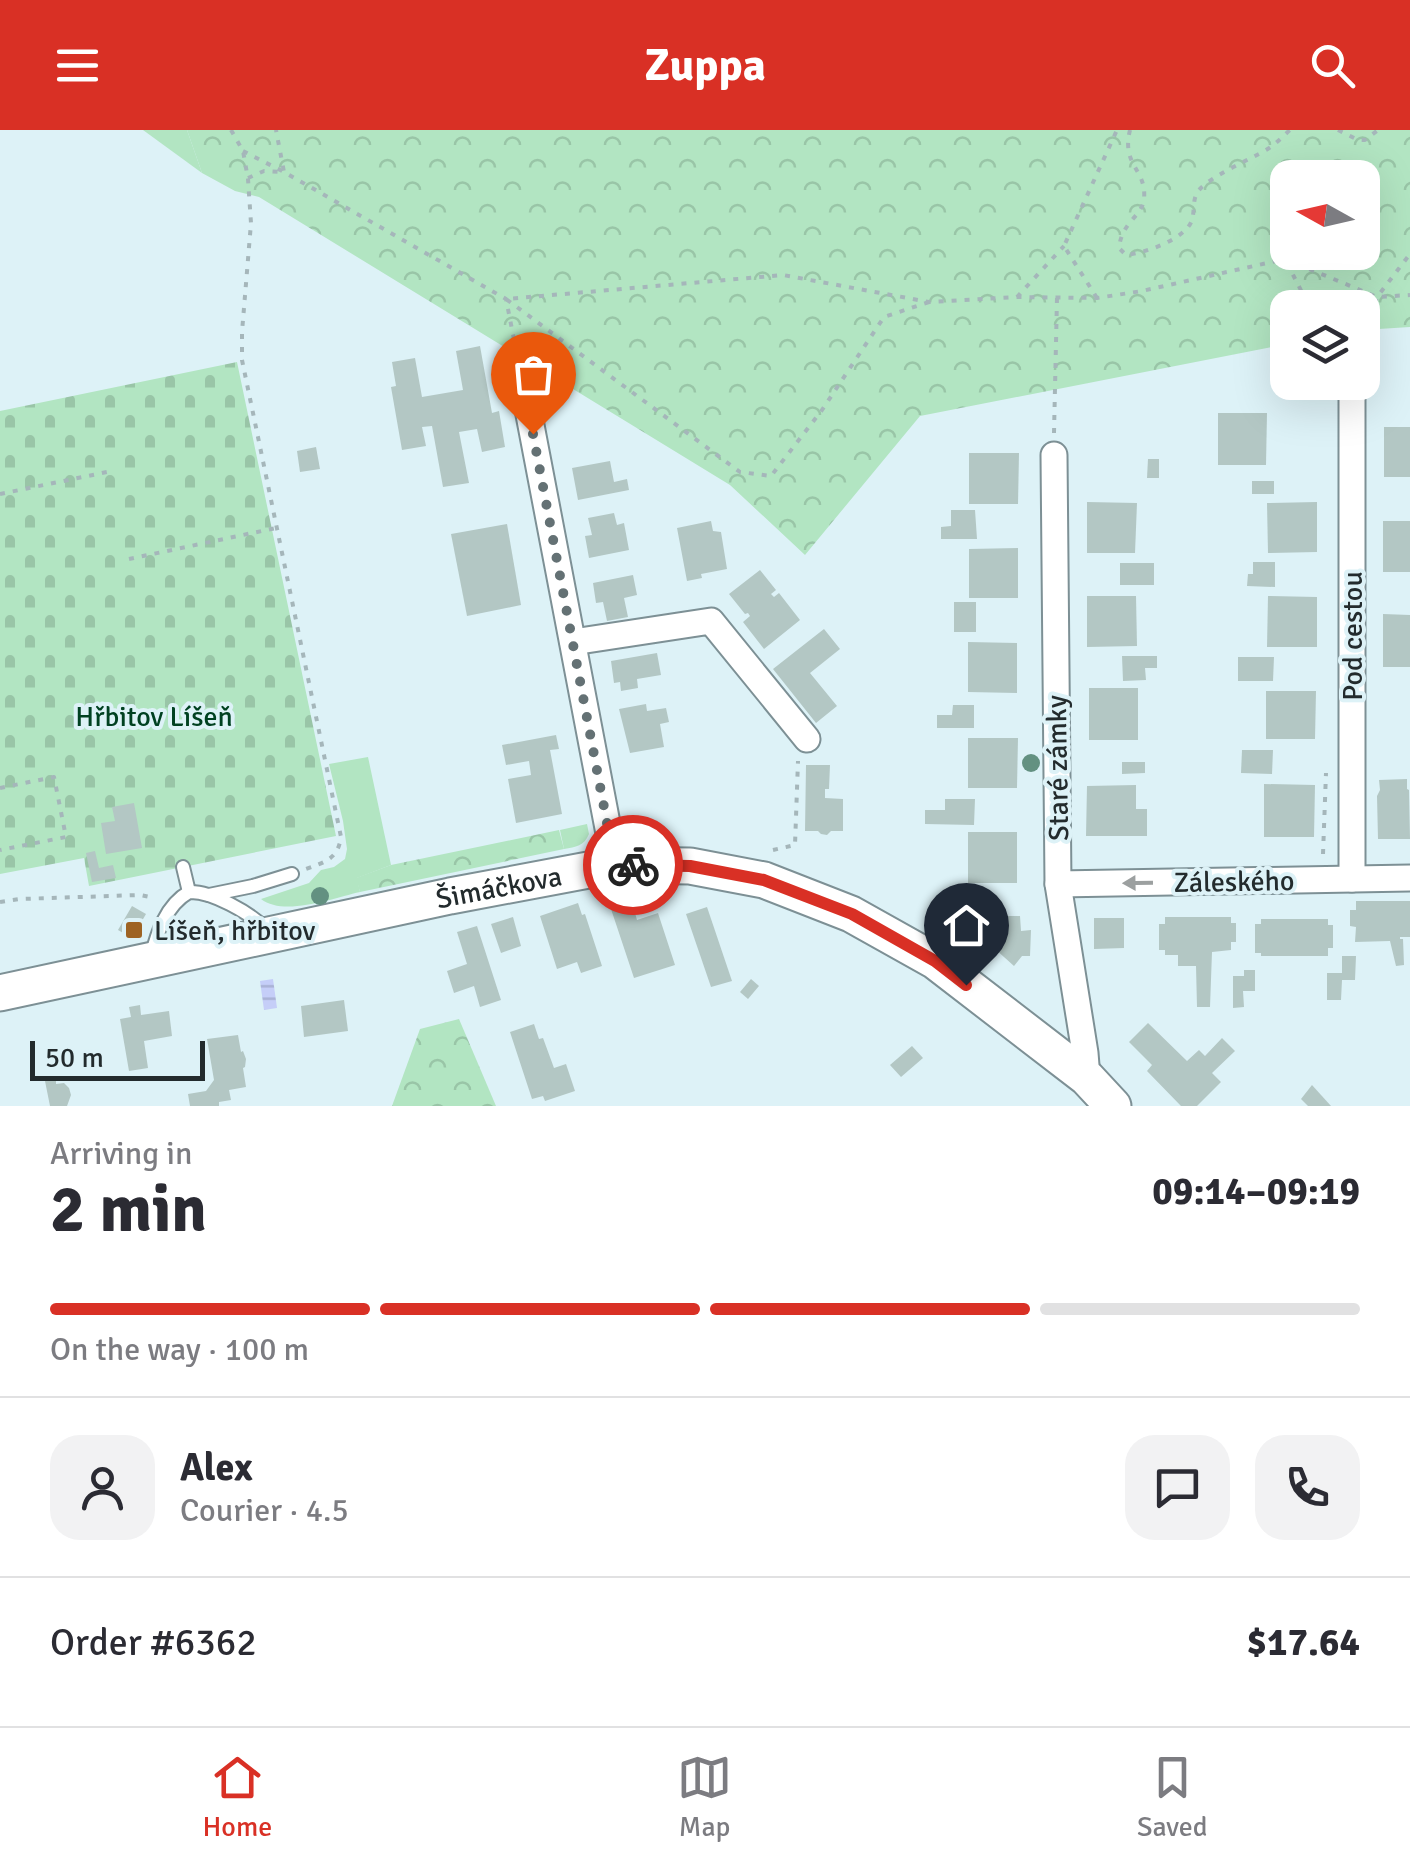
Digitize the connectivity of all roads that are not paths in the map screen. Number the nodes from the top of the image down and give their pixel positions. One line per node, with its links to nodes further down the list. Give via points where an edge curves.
1 (526, 400): 4 (street)
2 (1352, 400): 10 (street, Pod cestou)
3 (1054, 455): 11 (street, Staré zámky)
4 (573, 642): 5 (street, via 711,621); 6 (street)
5 (807, 739)
6 (615, 865): 14 (street, Šimáčkova); 17 (street, Šimáčkova, via 690,866 764,880 852,914 935,961)
7 (183, 867): 12 (lane)
8 (292, 874): 13 (lane)
9 (1410, 878): 10 (street, Záleského)
10 (1352, 879): 11 (street, Záleského, one-way to 11)
11 (1058, 884): 17 (street, Staré zámky)
12 (189, 892): 13 (lane); 15 (lane, via 174,902)
13 (209, 895): 14 (lane)
14 (272, 934): 15 (street, Šimáčkova)
15 (150, 961): 16 (street, Šimáčkova)
16 (0, 993)
17 (1087, 1078): 18 (street, Šimáčkova)
18 (1113, 1106)

